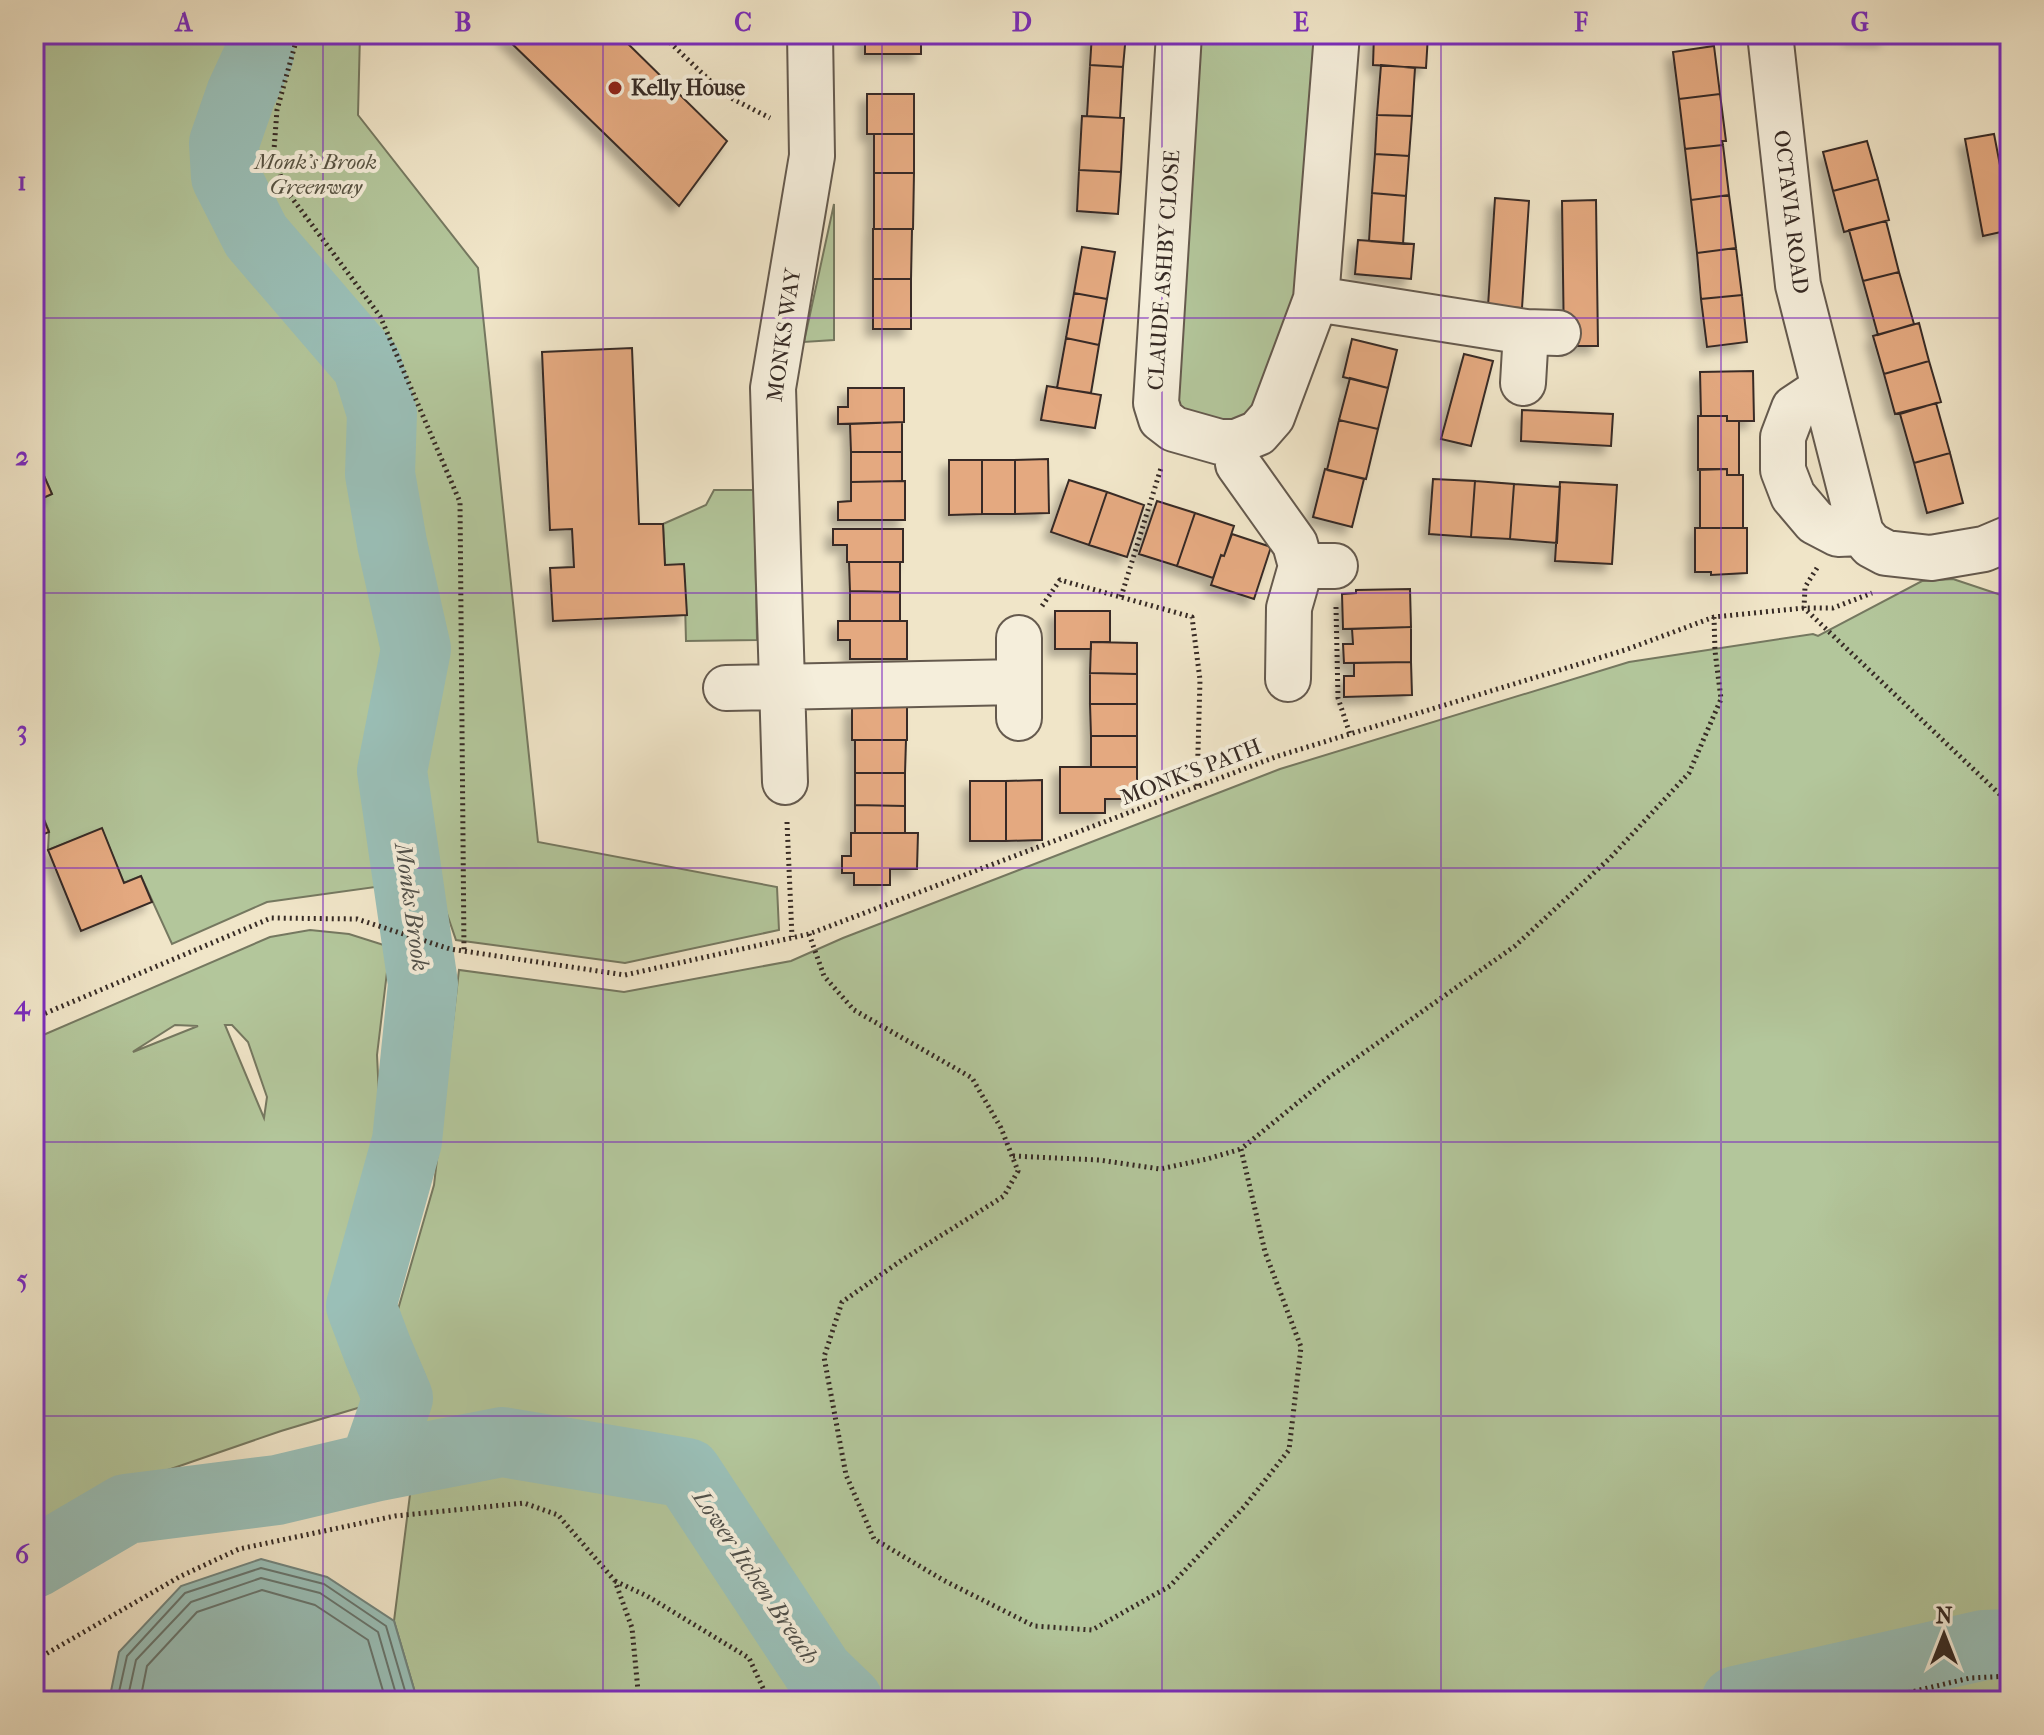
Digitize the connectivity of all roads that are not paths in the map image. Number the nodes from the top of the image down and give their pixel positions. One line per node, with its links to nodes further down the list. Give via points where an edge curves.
1 (810, 34): 13 (street, MONKS WAY, via 812,156 773,388)
2 (1179, 34): 8 (street, CLAUDE ASHBY CLOSE, via 1156,403 1161,419 1174,429)
3 (1337, 34): 5 (street)
4 (1770, 34): 7 (street, OCTAVIA ROAD, via 1798,285)
5 (1316, 299): 6 (street, via 1542,332); 8 (street, via 1272,417 1258,433)
6 (1523, 383)
7 (1824, 388): 9 (street, OCTAVIA ROAD); 9 (street, via 1794,408 1783,437 1783,470 1793,496 1815,522 1838,534)
8 (1236, 442): 12 (street, via 1238,464 1295,544 1318,566 1289,608)
9 (1861, 533): 10 (street, via 1886,553 1931,558)
10 (2001, 550)
11 (1019, 638): 13 (street, via 1019,700)
12 (1288, 679)
13 (782, 686): 14 (street); 15 (street, MONKS WAY)
14 (726, 688)
15 (785, 782)

